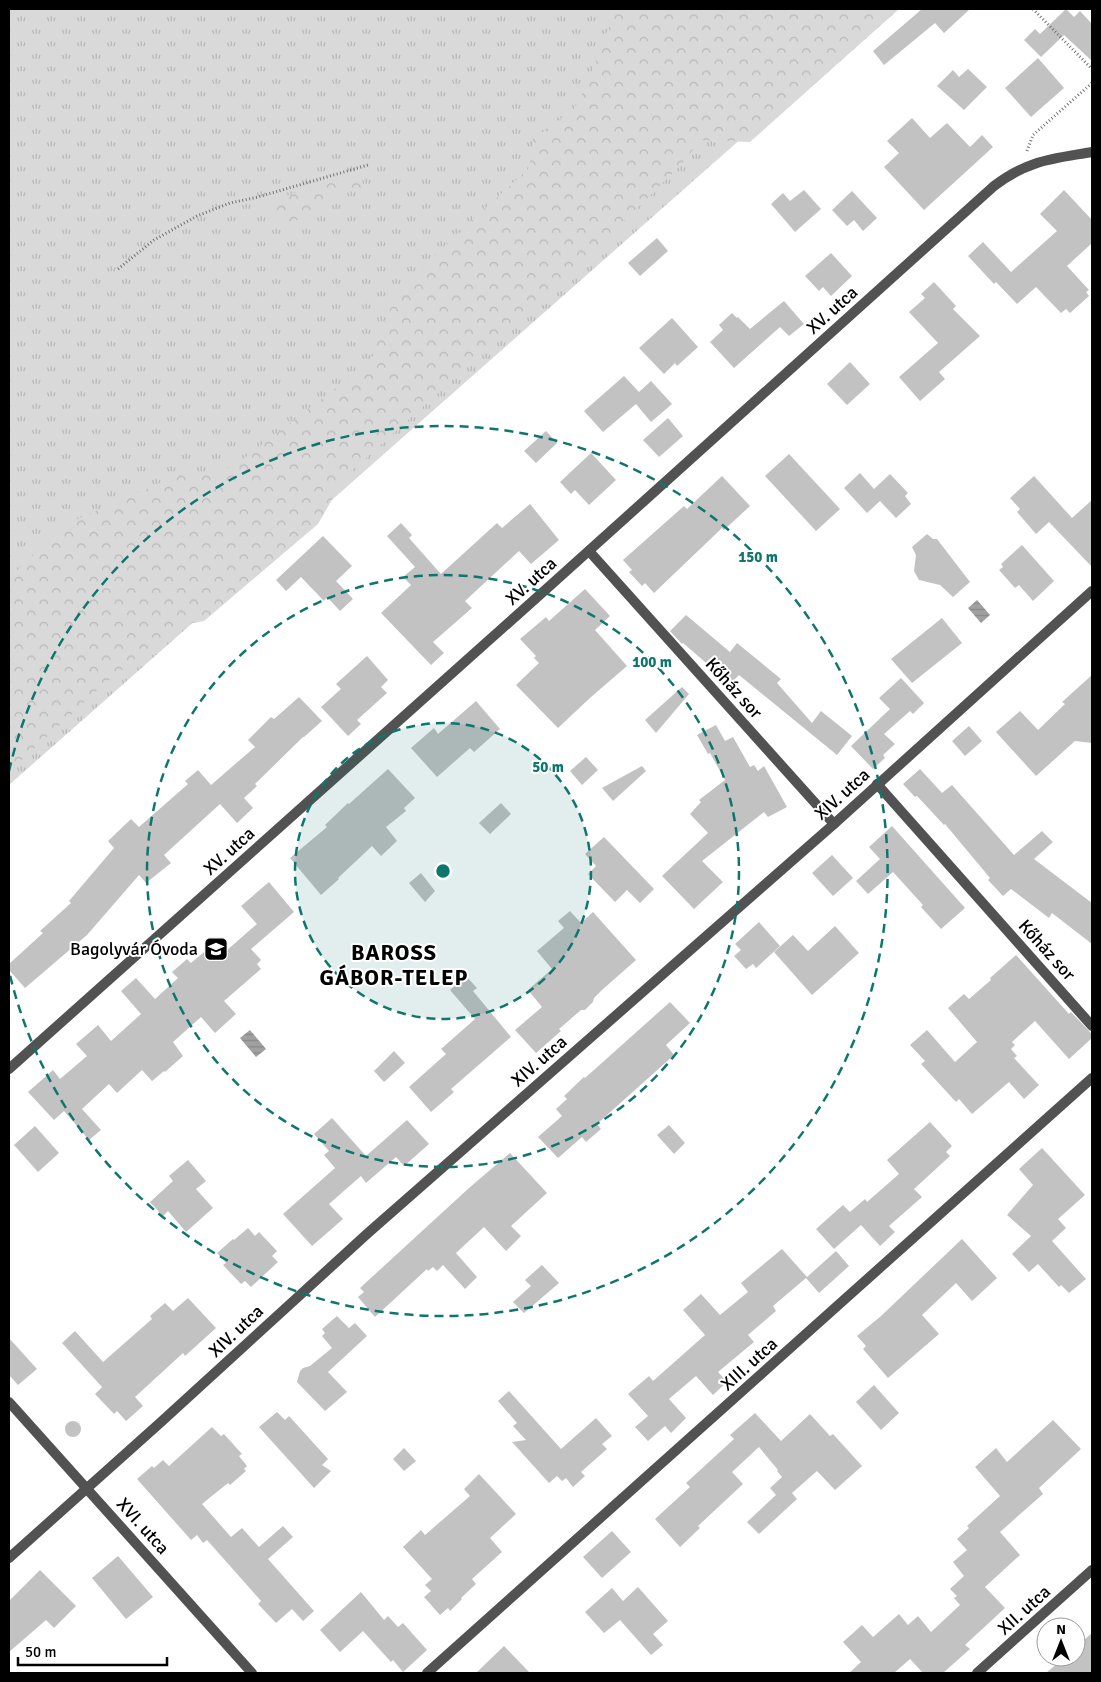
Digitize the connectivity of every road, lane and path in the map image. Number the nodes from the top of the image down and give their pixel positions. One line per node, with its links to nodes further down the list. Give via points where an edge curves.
1 (1033, 9): 2 (path)
2 (1092, 69)
3 (1092, 83): 6 (path, via 1032,135)
4 (1092, 152): 6 (street, XV. utca)
5 (368, 165): 7 (path, via 230,203 197,216 154,240)
6 (1021, 168): 8 (street, XV. utca, via 994,186)
7 (118, 268)
8 (589, 551): 11 (street, Kőház sor); 13 (street, XV. utca)
9 (1092, 591): 10 (street, XIV. utca)
10 (877, 784): 11 (street, XIV. utca); 12 (street, Kőház sor)
11 (834, 824): 16 (street, XIV. utca, via 368,1233)
12 (1092, 1026)
13 (9, 1069)
14 (1092, 1078): 20 (street, XIII. utca)
15 (9, 1402): 16 (street, XVI. utca)
16 (86, 1488): 17 (street, XIV. utca); 19 (street, XVI. utca)
17 (9, 1558)
18 (1092, 1570): 21 (street, XII. utca)
19 (252, 1673)
20 (427, 1673)
21 (977, 1673)

